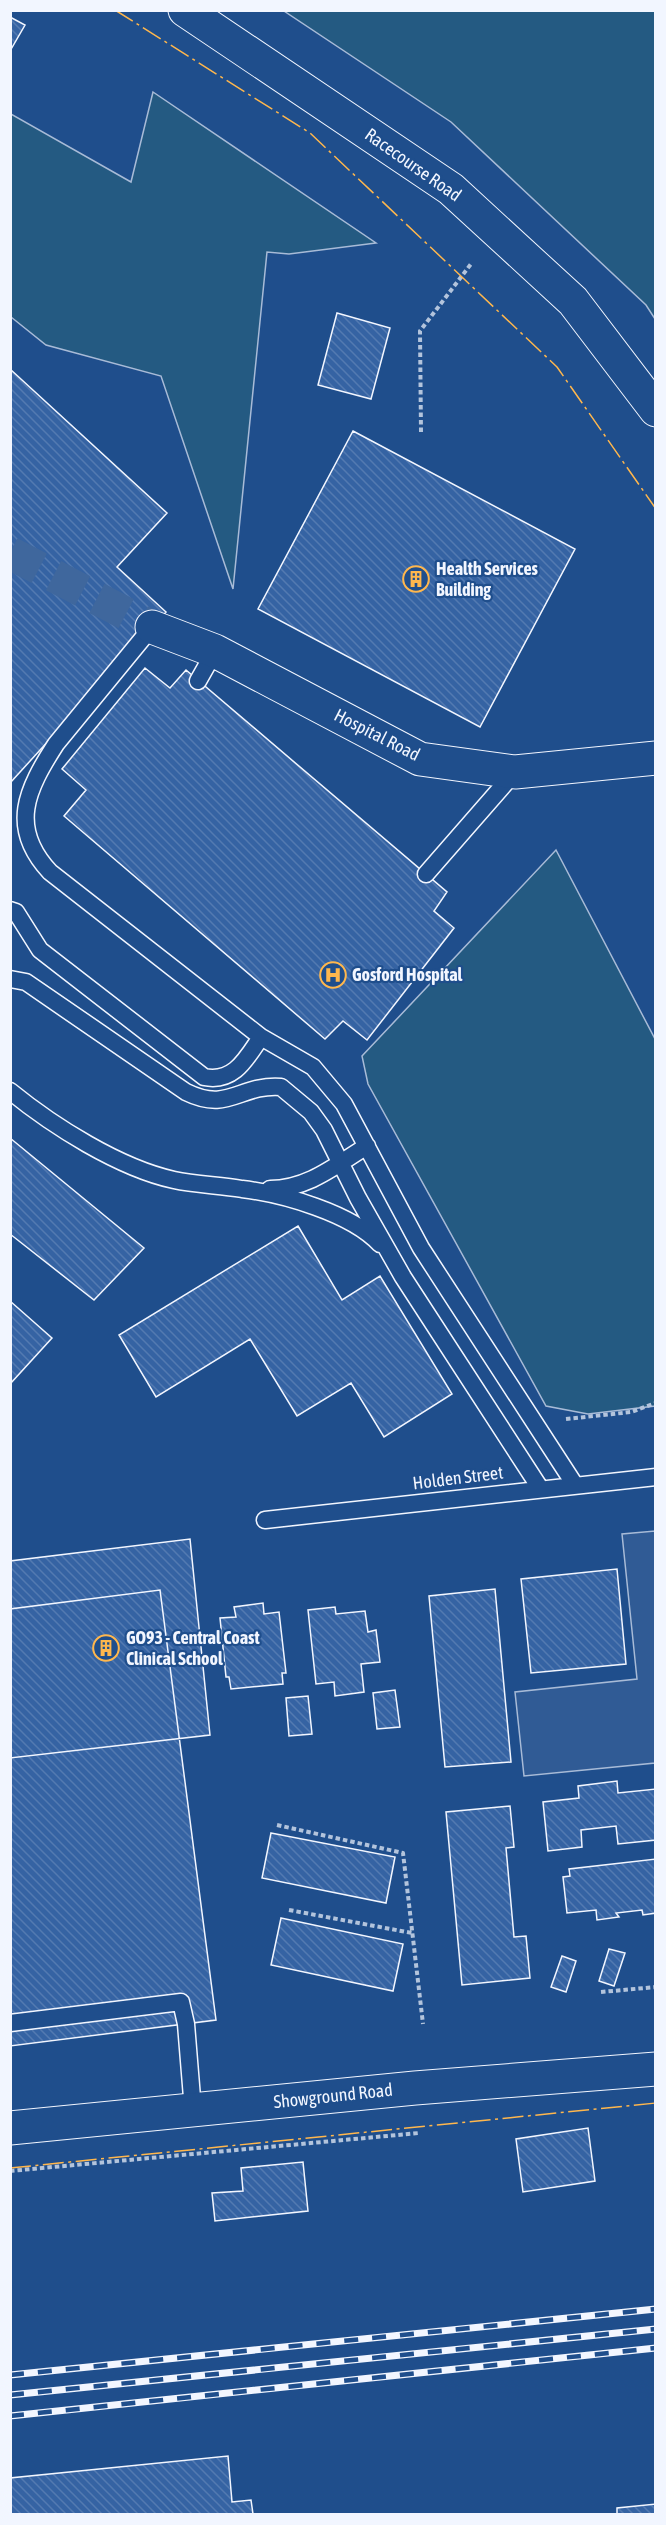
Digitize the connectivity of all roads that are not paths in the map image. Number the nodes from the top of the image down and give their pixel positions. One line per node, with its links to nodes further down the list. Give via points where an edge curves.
1 (185, 10): 2 (street, Racecourse Road, via 451,189 573,300)
2 (656, 410)
3 (152, 627): 4 (street, Hospital Road); 11 (lane, via 44,762 28,797 28,836 40,861 51,872)
4 (215, 651): 5 (lane); 7 (street, Hospital Road, via 420,759)
5 (198, 681)
6 (656, 758): 7 (street, Hospital Road)
7 (515, 772): 8 (lane)
8 (426, 874)
9 (10, 910): 11 (lane, via 16,912 40,950 204,1077 226,1077 238,1068)
10 (10, 979): 14 (lane, via 26,982 199,1099 214,1102 253,1089 281,1087 311,1112)
11 (261, 1037): 13 (lane, via 313,1067 344,1104)
12 (10, 1091): 15 (lane, via 53,1122 142,1170 174,1180)
13 (368, 1146): 14 (lane); 18 (lane, via 421,1248)
14 (340, 1162): 15 (lane, via 305,1184); 16 (lane)
15 (245, 1189): 16 (lane, via 310,1206 362,1229 379,1243)
16 (403, 1277): 19 (lane)
17 (656, 1477): 18 (lane, Holden Street)
18 (575, 1485): 19 (lane, Holden Street)
19 (540, 1488): 20 (lane, Holden Street)
20 (265, 1520)
21 (10, 2023): 23 (lane, via 181,2002)
22 (656, 2069): 23 (street, Showground Road)
23 (193, 2110): 24 (street, Showground Road)
24 (10, 2128)

